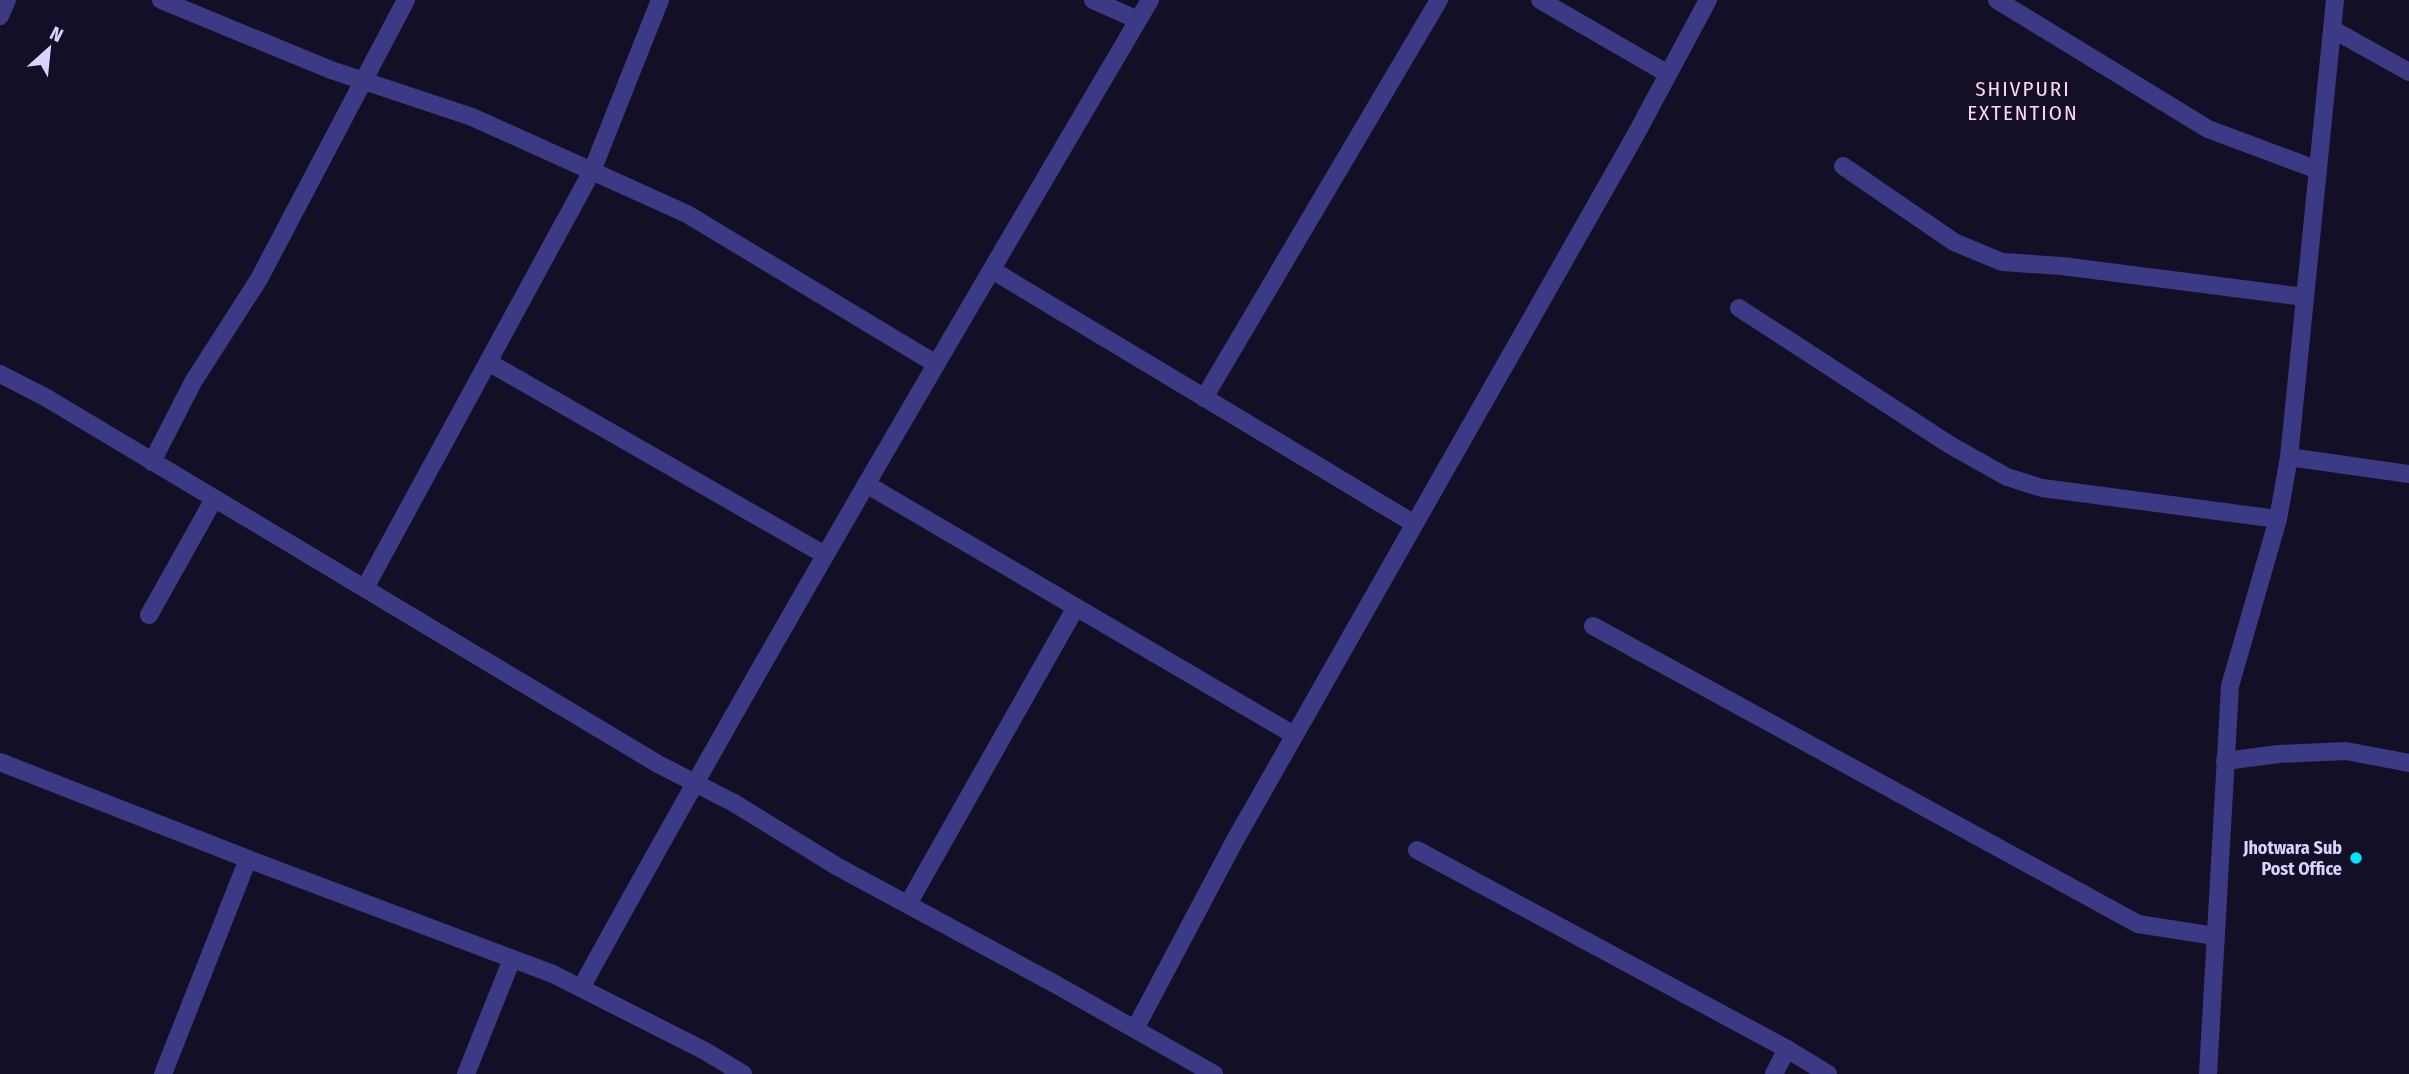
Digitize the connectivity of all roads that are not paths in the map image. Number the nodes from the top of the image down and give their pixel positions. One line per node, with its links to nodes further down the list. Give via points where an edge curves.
1 (7, 0): 12 (street)
2 (160, 0): 17 (street)
3 (406, 0): 17 (street)
4 (660, 0): 20 (street)
5 (1093, 0): 13 (street)
6 (1150, 0): 13 (street)
7 (1438, 0): 27 (street)
8 (1540, 0): 16 (street)
9 (1708, 0): 16 (street)
10 (1997, 0): 19 (street, via 2208,130)
11 (2334, 0): 14 (street)
12 (0, 16)
13 (1138, 20): 21 (street)
14 (2332, 29): 15 (street); 19 (street)
15 (2409, 72)
16 (1668, 74): 34 (street)
17 (364, 80): 20 (street, via 472,117); 29 (street, via 259,279 193,382)
18 (1843, 166): 22 (street, via 1954,242 2002,261)
19 (2318, 170): 22 (street)
20 (592, 171): 24 (street); 25 (street, via 687,214)
21 (992, 270): 25 (street); 27 (street)
22 (2305, 297): 28 (street)
23 (1739, 309): 33 (street, via 2007,477 2042,488)
24 (488, 362): 35 (street); 36 (street)
25 (936, 364): 31 (street)
26 (0, 374): 29 (street)
27 (1204, 398): 34 (street)
28 (2289, 457): 30 (street); 33 (street)
29 (152, 462): 32 (street)
30 (2409, 474)
31 (866, 484): 35 (street); 37 (street)
32 (214, 499): 36 (street); 38 (street)
33 (2278, 519): 41 (street, via 2230,686)
34 (1413, 523): 40 (street)
35 (825, 555): 44 (street)
36 (365, 588): 44 (street)
37 (1076, 607): 40 (street); 47 (street)
38 (149, 615)
39 (1593, 626): 48 (street, via 2137,924)
40 (1294, 735): 51 (street)
41 (2225, 761): 42 (street, via 2346,751); 48 (street)
42 (2409, 763)
43 (1, 765): 46 (street)
44 (694, 783): 47 (street); 50 (street)
45 (1418, 850): 52 (street)
46 (248, 859): 49 (street); 54 (street)
47 (908, 904): 51 (street)
48 (2216, 936): 59 (street)
49 (512, 959): 50 (street); 55 (street)
50 (581, 988): 53 (street, via 705,1051)
51 (1135, 1029): 56 (street)
52 (1787, 1049): 57 (street); 58 (street)
53 (736, 1072)
54 (163, 1074)
55 (466, 1074)
56 (1214, 1074)
57 (1774, 1074)
58 (1828, 1074)
59 (2208, 1074)

